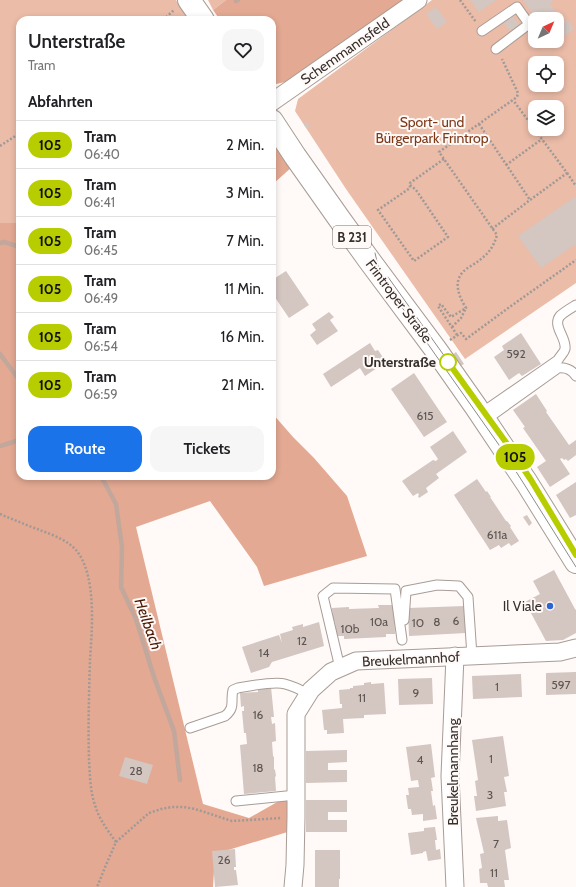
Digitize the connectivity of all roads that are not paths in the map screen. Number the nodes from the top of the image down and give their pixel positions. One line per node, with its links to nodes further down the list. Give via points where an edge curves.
1 (189, 0): 3 (main road)
2 (418, 0): 6 (street, Schemmannsfeld)
3 (200, 16)
4 (482, 31): 5 (lane, via 517,7 529,24)
5 (496, 49)
6 (276, 99)
7 (276, 127): 10 (main road, Frintroper Straße / B 231)
8 (576, 305): 10 (lane, via 560,316 558,321 565,345 558,360)
9 (576, 376): 10 (lane, via 568,369 558,368)
10 (482, 417): 11 (main road, Frintroper Straße / B 231)
11 (576, 562)
12 (576, 648): 14 (street, Breukelmannhof, via 560,652)
13 (401, 650): 14 (street, Breukelmannhof); 14 (lane, via 406,592 437,585 459,586 468,597); 15 (street, Breukelmannhof, via 356,661); 15 (lane, via 395,589 333,588 323,596)
14 (463, 656): 21 (street, Breukelmannhang, via 450,776)
15 (340, 668): 16 (street, Breukelmannhof, via 331,672)
16 (308, 694): 17 (lane, via 284,683 238,688 233,690 230,712); 18 (street, Breukelmannhof, via 296,714)
17 (190, 728)
18 (296, 795): 19 (lane); 20 (street, Breukelmannhof)
19 (236, 801)
20 (293, 887)
21 (455, 887)

